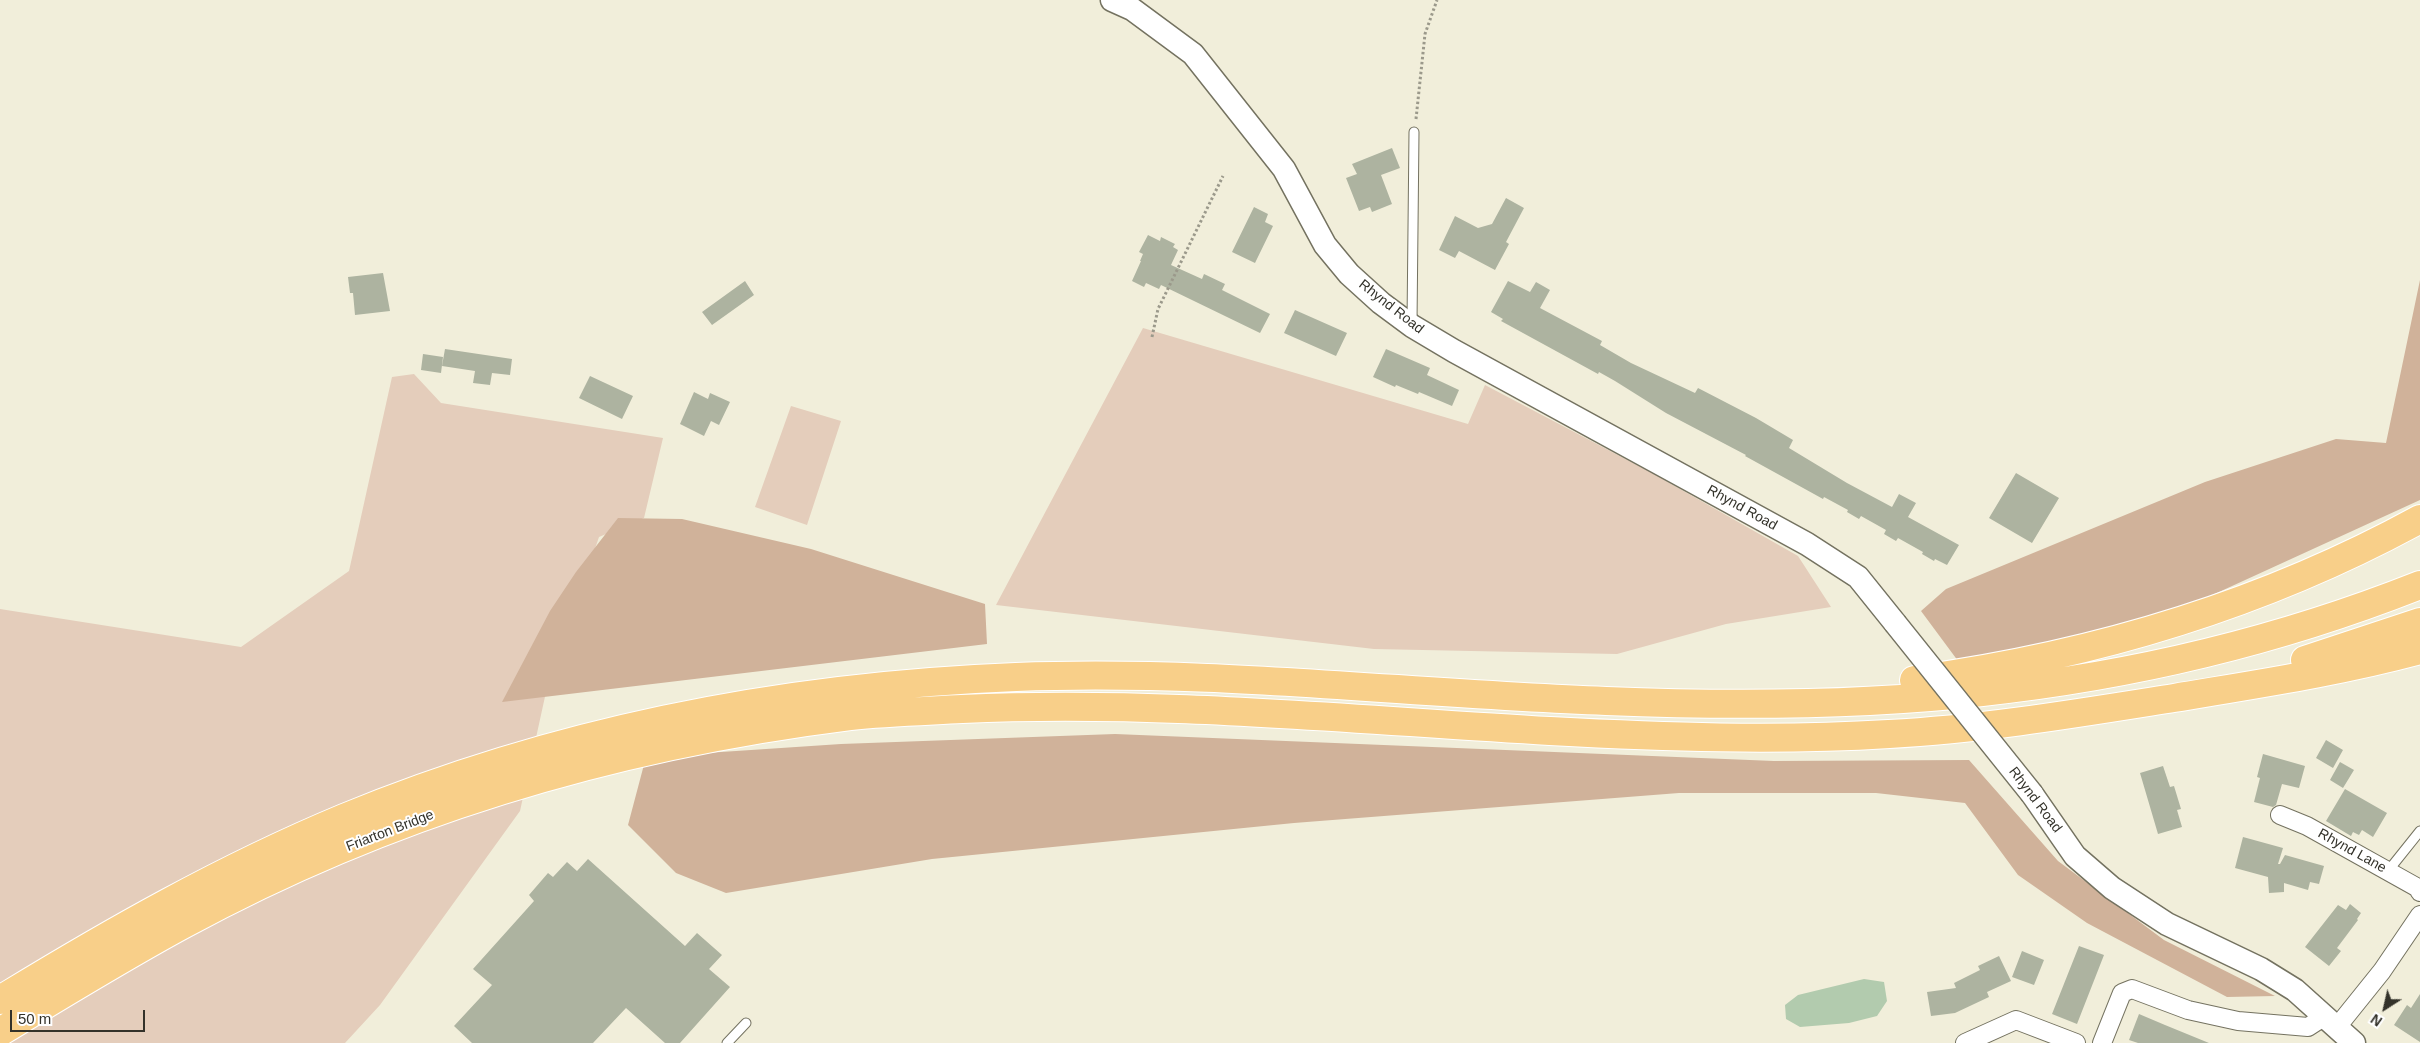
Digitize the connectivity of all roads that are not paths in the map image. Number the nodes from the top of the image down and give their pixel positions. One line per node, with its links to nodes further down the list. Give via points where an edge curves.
1 (1112, 0): 3 (street, Rhynd Road, via 1132,9 1193,54 1284,168 1325,245 1349,274)
2 (1414, 132): 3 (lane)
3 (1412, 326): 16 (street, Rhynd Road, bridge, via 1807,544 1858,577 2032,794 2075,856 2112,888 2167,924 2261,969 2294,990)
4 (2420, 519): 8 (highway, via 2337,561 2260,593 2143,633 2060,655 1906,681)
5 (2420, 585): 8 (highway, via 2238,644 2159,663 2036,685 1903,699)
6 (2420, 622): 9 (highway, via 2278,668)
7 (2420, 650): 9 (highway, via 2327,673)
8 (1694, 704): 15 (highway, Friarton Bridge, via 1148,676 1021,676 811,694 687,713 521,755 410,792 280,847 184,894)
9 (2095, 710): 18 (highway, Friarton Bridge, via 2001,724 1890,734 1773,738 1555,731 1144,707 1027,706 854,716 689,741 604,761 487,795 328,855 184,924)
10 (2280, 815): 12 (street, Rhynd Lane, via 2307,826)
11 (2420, 831): 12 (lane)
12 (2388, 872): 13 (street, Rhynd Lane)
13 (2420, 892)
14 (2420, 915): 16 (street, via 2382,971)
15 (0, 1000)
16 (2331, 1021): 22 (street, via 2308,1027 2238,1021 2188,1010 2132,989 2122,993); 23 (street, Rhynd Road)
17 (746, 1023): 19 (lane)
18 (0, 1032)
19 (727, 1043)
20 (1965, 1043): 21 (street, via 2016,1020)
21 (2076, 1043)
22 (2102, 1043)
23 (2354, 1043)

